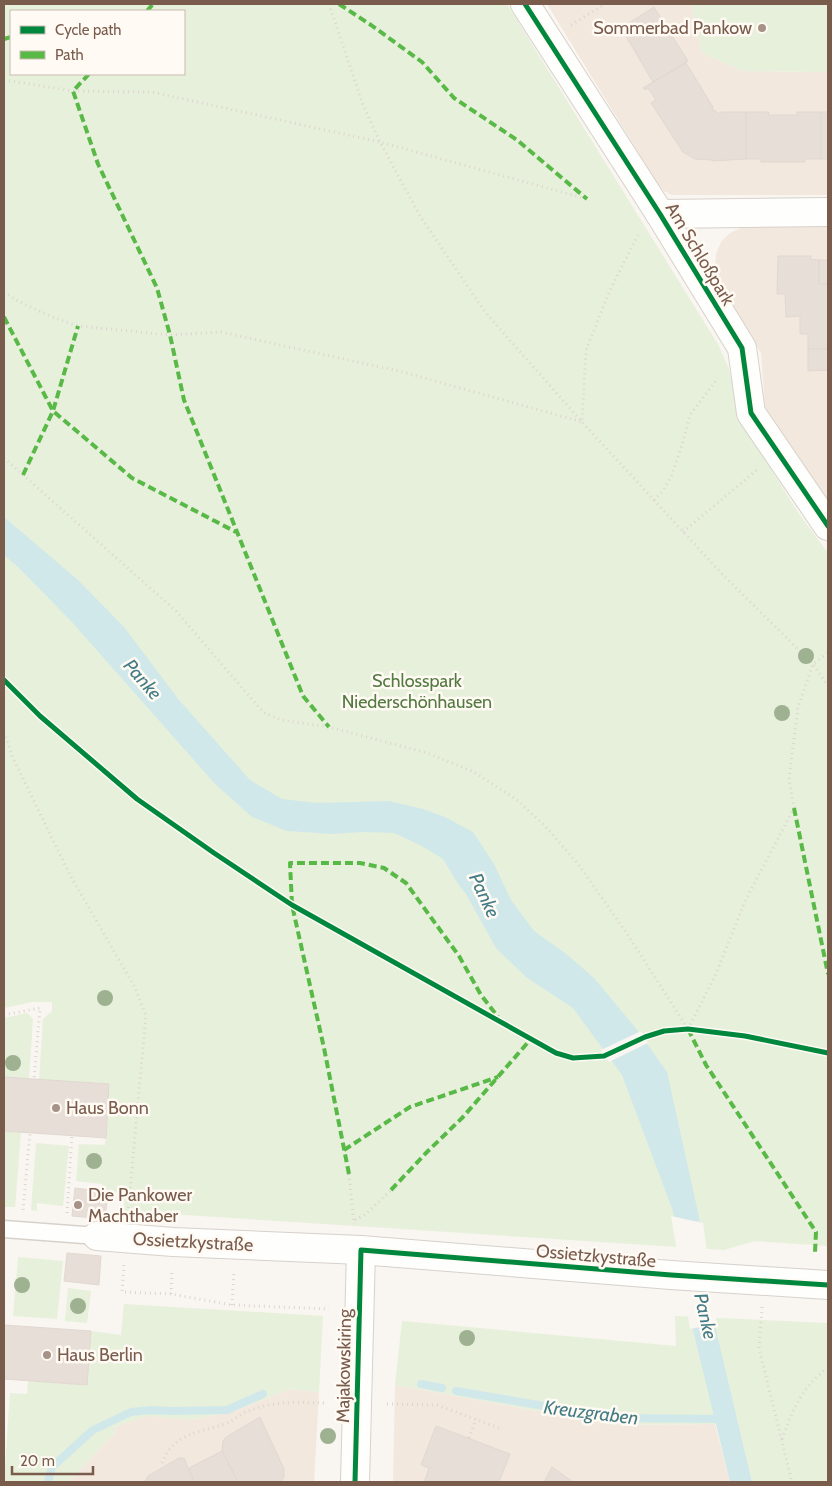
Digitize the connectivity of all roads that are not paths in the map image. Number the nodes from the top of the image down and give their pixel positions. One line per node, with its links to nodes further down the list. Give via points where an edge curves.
1 (525, 4): 3 (street, Am Schloßpark)
2 (828, 212): 3 (street)
3 (651, 222): 4 (street, Am Schloßpark, via 742,348 750,413)
4 (828, 526)
5 (4, 1230): 6 (lane)
6 (97, 1236): 7 (street, Ossietzkystraße)
7 (361, 1250): 8 (street, Ossietzkystraße); 9 (street, Majakowskiring)
8 (828, 1284)
9 (355, 1482)

